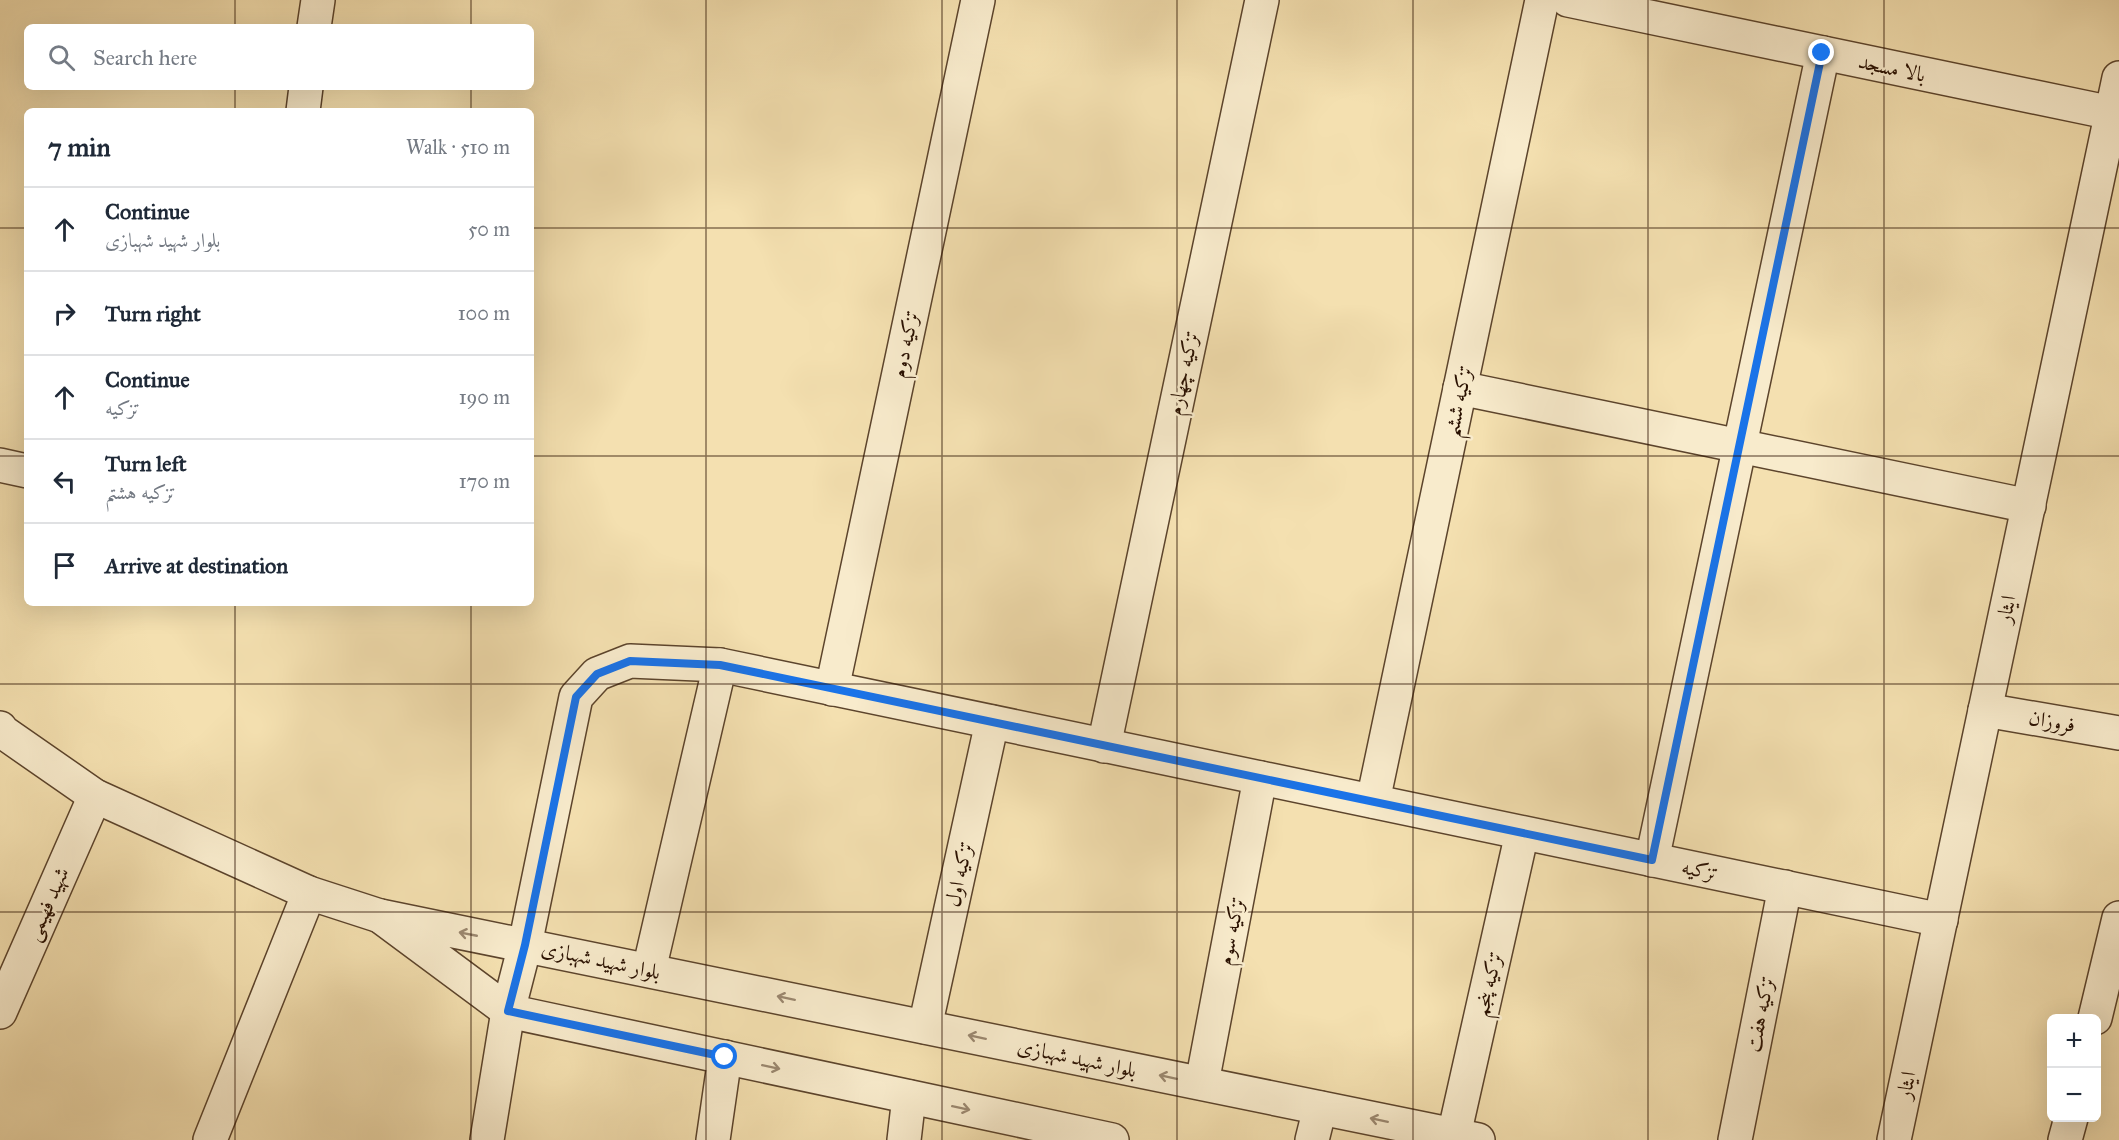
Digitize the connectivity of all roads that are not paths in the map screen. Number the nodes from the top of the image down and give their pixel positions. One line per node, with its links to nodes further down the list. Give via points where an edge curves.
1 (318, 0): 6 (street)
2 (978, 0): 18 (street, تزکیه دوم)
3 (1262, 0): 23 (street, تزکیه چهارم)
4 (1542, 0): 12 (street, تزکیه ششم)
5 (1568, 0): 7 (street, بالا مسجد)
6 (314, 24)
7 (1822, 53): 11 (street, بالا مسجد); 13 (street)
8 (2119, 78): 11 (street, ایثار)
9 (306, 90): 10 (street)
10 (303, 108)
11 (2112, 113): 16 (street, ایثار)
12 (1460, 388): 13 (street); 26 (street, تزکیه ششم)
13 (1740, 446): 16 (street); 28 (street)
14 (0, 465): 15 (street)
15 (24, 470)
16 (2029, 506): 19 (street, ایثار)
17 (720, 665): 18 (street, تزکیه); 34 (street, تزکیه, via 630,661 597,674 576,697); 35 (street)
18 (832, 689): 20 (street, تزکیه)
19 (1985, 710): 22 (street, فروزان); 33 (street, ایثار)
20 (992, 722): 23 (street, تزکیه); 39 (street, تزکیه اول)
21 (0, 728): 25 (street)
22 (2119, 733)
23 (1104, 746): 24 (street, تزکیه)
24 (1260, 778): 26 (street, تزکیه); 41 (street, تزکیه سوم)
25 (94, 796): 30 (street); 37 (street, شهید فهیمی)
26 (1373, 801): 27 (street, تزکیه)
27 (1522, 833): 28 (street, تزکیه); 45 (street, تزکیه پنجم)
28 (1652, 860): 29 (street, تزکیه)
29 (1785, 887): 33 (street, تزکیه); 52 (street, تزکیه هفت)
30 (309, 893): 31 (street); 46 (street)
31 (380, 916): 34 (street, بلوار شهید شهبازی, one-way to 31); 36 (street)
32 (2119, 918): 38 (street)
33 (1941, 920): 53 (street, ایثار)
34 (525, 945): 35 (street, بلوار شهید شهبازی); 36 (street, تزکیه)
35 (649, 970): 39 (street, بلوار شهید شهبازی, one-way to 35)
36 (508, 1011): 40 (street); 47 (street, تزکیه)
37 (0, 1012)
38 (2095, 1014)
39 (925, 1027): 41 (street, بلوار شهید شهبازی, one-way to 39)
40 (725, 1057): 42 (street, one-way to 42); 48 (street)
41 (1202, 1083): 43 (street, بلوار شهید شهبازی)
42 (909, 1097): 49 (street); 50 (street, one-way to 50)
43 (1320, 1108): 45 (street, بلوار شهید شهبازی, one-way to 43); 51 (street)
44 (2070, 1122): 54 (street)
45 (1466, 1138)
46 (210, 1140)
47 (486, 1140)
48 (713, 1140)
49 (904, 1140)
50 (1112, 1140)
51 (1312, 1140)
52 (1735, 1140)
53 (1894, 1140)
54 (2065, 1140)

